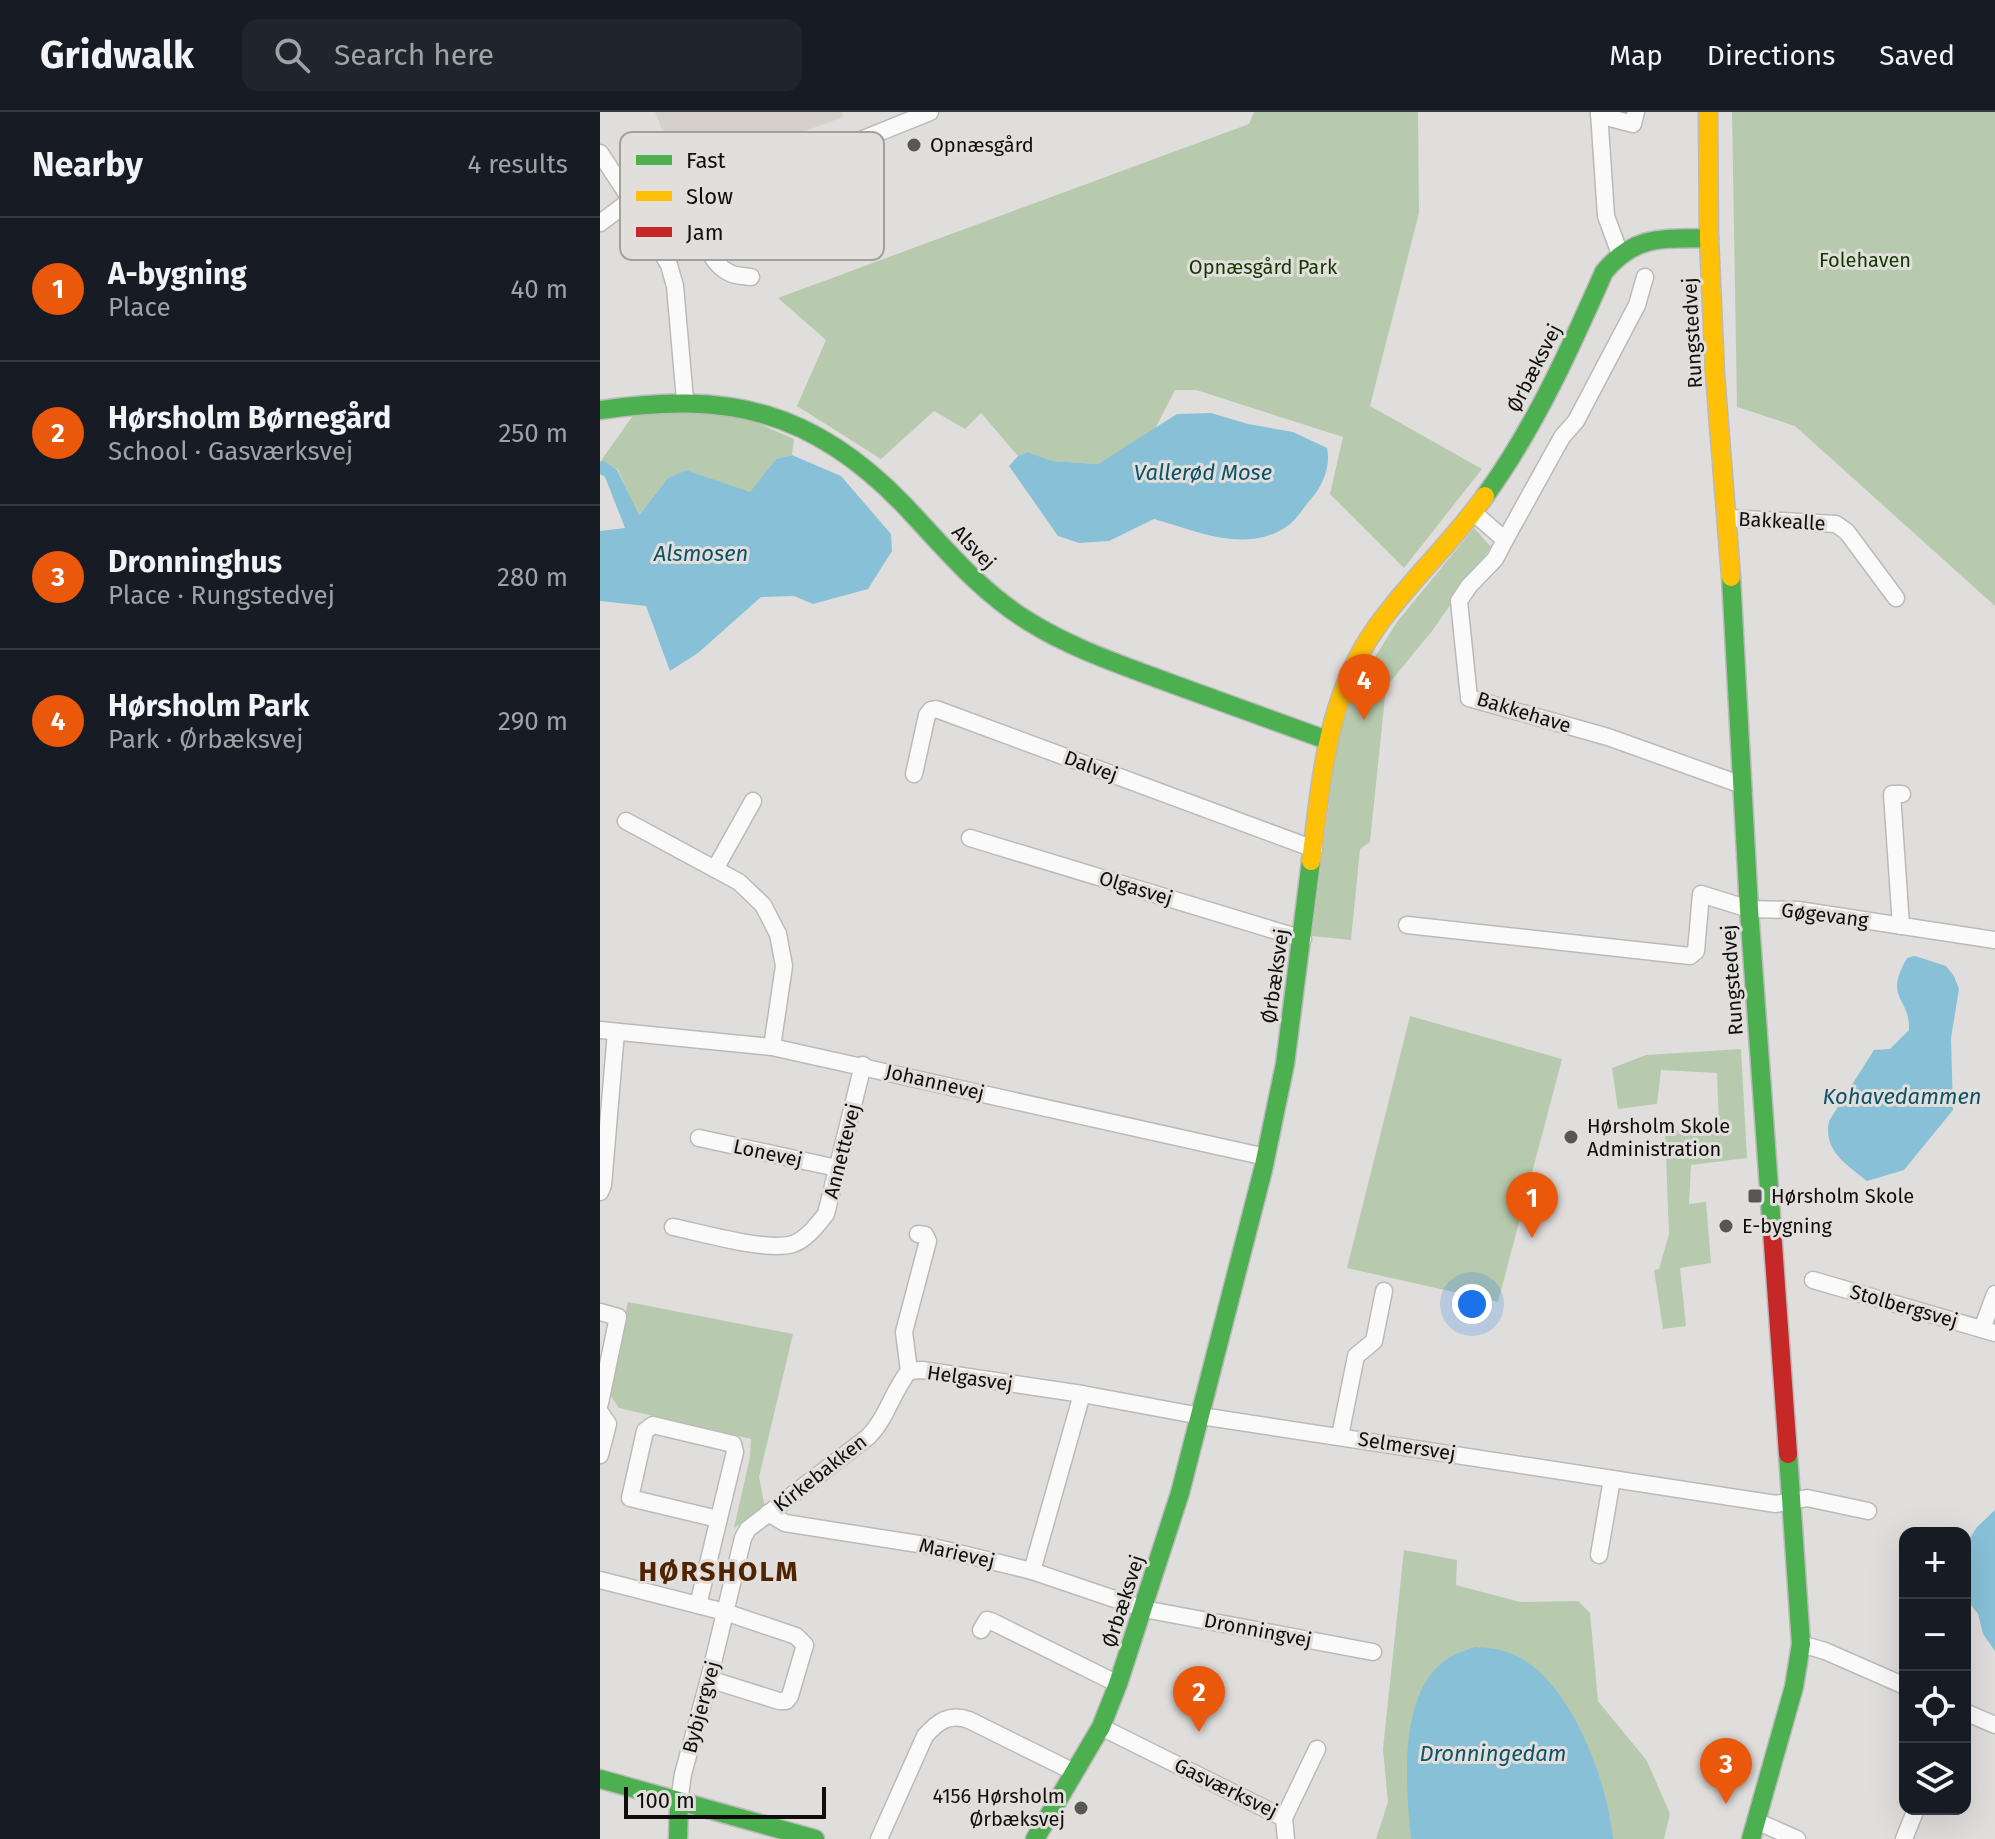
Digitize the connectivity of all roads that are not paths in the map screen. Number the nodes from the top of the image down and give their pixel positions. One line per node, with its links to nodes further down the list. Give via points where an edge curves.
1 (930, 112): 5 (street)
2 (1636, 112): 4 (street, via 1633,124)
3 (1708, 112): 10 (street, Rungstedvej)
4 (1599, 113): 11 (street, via 1606,216)
5 (880, 132)
6 (600, 153): 7 (street)
7 (620, 183)
8 (620, 208): 9 (street)
9 (600, 223)
10 (1709, 238): 11 (street, via 1659,241); 19 (street, Rungstedvej)
11 (1620, 254): 18 (street, Ørbæksvej, via 1604,272 1539,411)
12 (666, 260): 16 (street, via 675,286)
13 (714, 260): 14 (street, via 731,273)
14 (751, 277)
15 (1645, 277): 20 (street, Bakkehave, via 1637,305 1576,421)
16 (685, 400): 17 (street, Alsvej); 22 (street, Alsvej, via 761,412 842,451 884,485 999,602 1059,639)
17 (600, 410)
18 (1474, 513): 20 (street); 22 (street, Ørbæksvej, via 1366,643 1335,708)
19 (1728, 518): 21 (street, Bakkealle, via 1836,524); 24 (street, Rungstedvej)
20 (1505, 540): 24 (street, Bakkehave, via 1459,601 1469,698 1608,737)
21 (1896, 598)
22 (1327, 740): 29 (street, Ørbæksvej)
23 (914, 774): 29 (street, Dalvej, via 927,715 936,709)
24 (1742, 785): 31 (street, Rungstedvej)
25 (1902, 794): 33 (street, Gøgevang, via 1892,794)
26 (753, 801): 30 (street)
27 (626, 821): 30 (street)
28 (970, 838): 34 (street, Olgasvej)
29 (1314, 849): 34 (street, Ørbæksvej)
30 (715, 869): 37 (street, via 752,892 778,934 784,966)
31 (1749, 909): 32 (street, Gøgevang, via 1701,894 1696,951 1690,956); 33 (street, Gøgevang, via 1798,910); 58 (street, Rungstedvej)
32 (1407, 925)
33 (1901, 926): 35 (street, Gøgevang)
34 (1303, 939): 40 (street, Ørbæksvej)
35 (1995, 940)
36 (608, 1031): 37 (street, Johannevej); 42 (street)
37 (772, 1047): 38 (street, Johannevej)
38 (863, 1065): 40 (street, Johannevej); 41 (street, Annettevej)
39 (699, 1138): 41 (street, Lonevej)
40 (1266, 1157): 54 (street, Ørbæksvej)
41 (837, 1168): 43 (street, Annettevej, via 826,1214 795,1243 773,1247)
42 (600, 1192)
43 (673, 1227)
44 (918, 1234): 50 (street, Helgasvej, via 928,1241 904,1332)
45 (1813, 1280): 49 (street, Stolbergsvej)
46 (1384, 1291): 55 (street, via 1374,1341 1356,1356)
47 (1995, 1294): 49 (street)
48 (600, 1312): 52 (street, via 618,1317)
49 (1988, 1331)
50 (909, 1371): 51 (street, Helgasvej); 60 (street, Kirkebakken, via 882,1423)
51 (1082, 1394): 54 (street, Helgasvej); 64 (street)
52 (600, 1403)
53 (600, 1412): 56 (street, via 608,1424)
54 (1201, 1416): 55 (street, Selmersvej); 67 (street, Ørbæksvej)
55 (1340, 1436): 57 (street, Selmersvej)
56 (600, 1455)
57 (1612, 1479): 58 (street, Selmersvej, via 1776,1504); 63 (street)
58 (1792, 1502): 59 (street, Selmersvej, via 1807,1498); 70 (street, Rungstedvej)
59 (1868, 1511)
60 (768, 1513): 62 (street, Kirkebakken); 64 (street, Marievej, via 785,1523 925,1545)
61 (718, 1519): 61 (street, via 630,1498 645,1431 653,1425 733,1444); 66 (street)
62 (748, 1529): 68 (street, Bybjergvej)
63 (1599, 1555)
64 (1032, 1571): 67 (street, Marievej)
65 (600, 1580): 66 (street)
66 (698, 1605): 68 (street)
67 (1144, 1609): 71 (street, Dronningvej); 74 (street, Ørbæksvej)
68 (725, 1612): 72 (street, Bybjergvej); 72 (street, via 796,1636 805,1645 786,1701)
69 (981, 1630): 74 (street, via 991,1621)
70 (1801, 1644): 73 (street); 84 (street, Rungstedvej)
71 (1373, 1652)
72 (709, 1679): 81 (street, Bybjergvej)
73 (1899, 1683)
74 (1118, 1684): 77 (street, Ørbæksvej)
75 (1971, 1715): 76 (street)
76 (1995, 1725)
77 (1101, 1727): 79 (street, Ørbæksvej); 83 (street, Gasværksvej)
78 (1317, 1749): 83 (street, Gasværksvej)
79 (1074, 1772): 87 (street, via 969,1720 946,1718 925,1736); 88 (street, Ørbæksvej)
80 (600, 1779): 81 (street)
81 (679, 1802): 85 (street); 86 (street)
82 (1914, 1815): 91 (street)
83 (1284, 1818): 89 (street)
84 (1753, 1830): 90 (street)
85 (678, 1839)
86 (815, 1839)
87 (879, 1839)
88 (1035, 1839)
89 (1286, 1839)
90 (1797, 1839)
91 (1904, 1839)

